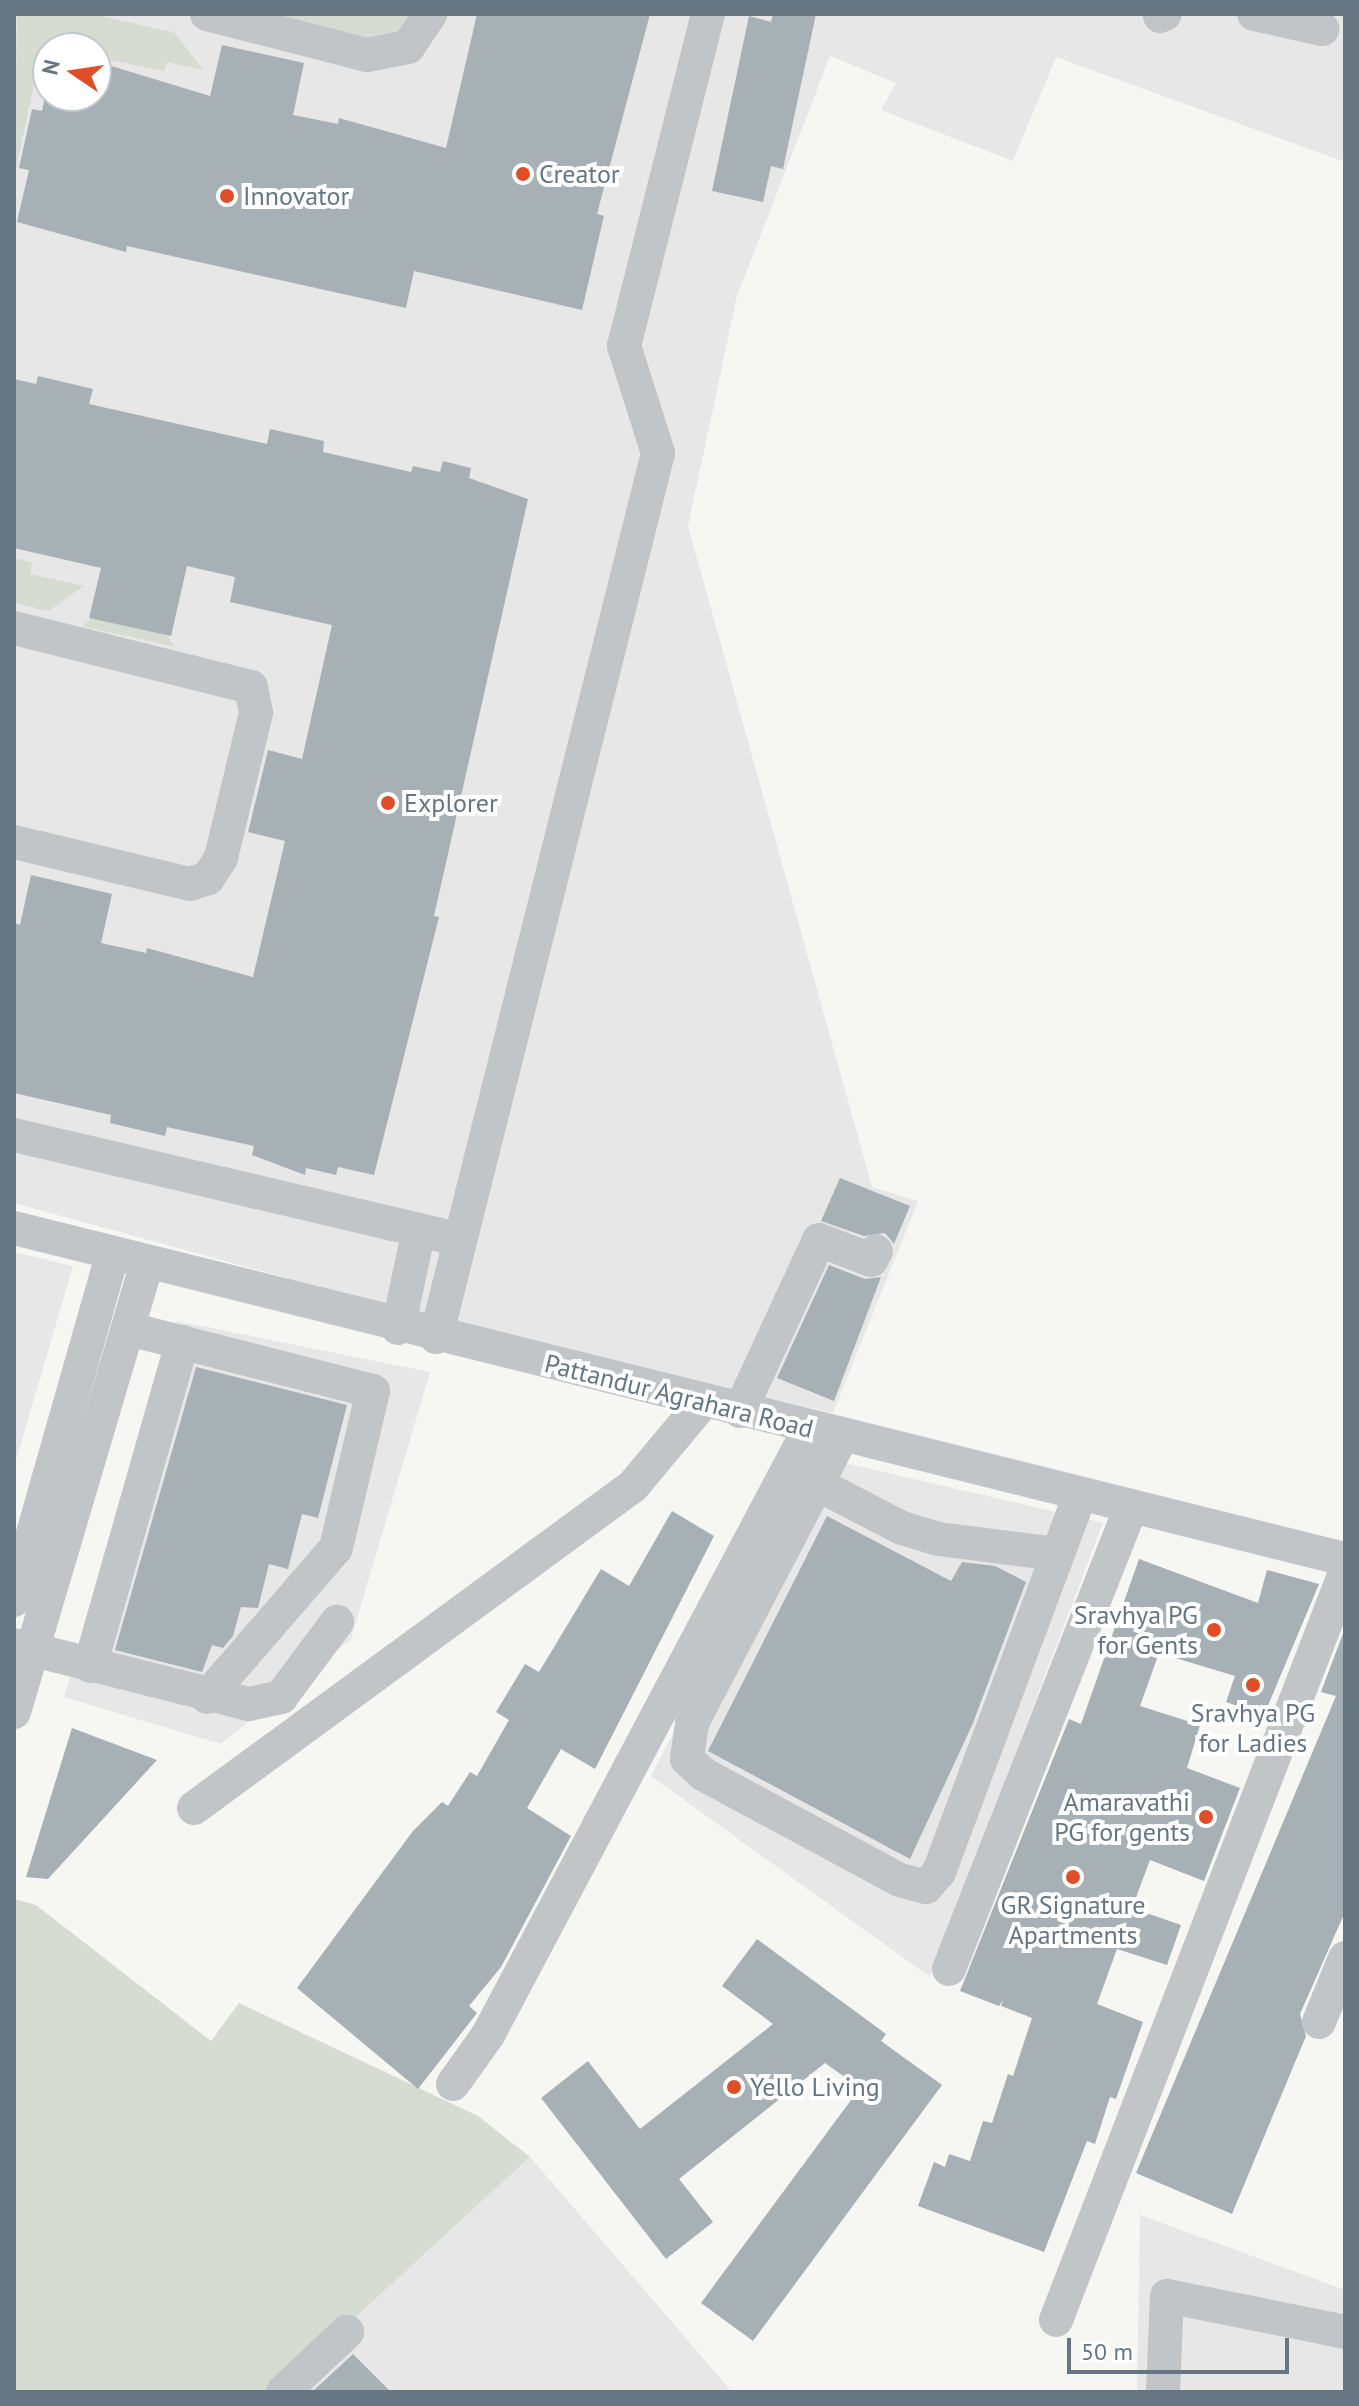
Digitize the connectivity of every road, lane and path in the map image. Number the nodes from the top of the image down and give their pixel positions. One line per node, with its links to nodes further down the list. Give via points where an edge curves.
1 (207, 14): 2 (street, via 367,55 408,47)
2 (430, 14)
3 (708, 14): 11 (street, via 624,346 658,453)
4 (1254, 14): 5 (street)
5 (1322, 29)
6 (14, 628): 7 (street, via 251,687 256,713 221,858 208,878 190,884)
7 (14, 842)
8 (14, 1135): 10 (street)
9 (14, 1228): 13 (street, Pattandur Agrahara Road)
10 (409, 1228): 11 (street); 15 (street)
11 (459, 1239): 17 (street)
12 (876, 1251): 20 (street, via 871,1260 819,1240)
13 (113, 1253): 14 (street, Pattandur Agrahara Road); 28 (street)
14 (147, 1263): 15 (street, Pattandur Agrahara Road); 16 (street)
15 (387, 1325): 17 (street, Pattandur Agrahara Road)
16 (129, 1329): 18 (street); 30 (street)
17 (436, 1337): 19 (street, Pattandur Agrahara Road)
18 (182, 1342): 31 (street); 32 (street, via 373,1391 336,1548)
19 (703, 1402): 20 (street, Pattandur Agrahara Road); 34 (street, via 633,1486)
20 (740, 1411): 21 (street, Pattandur Agrahara Road)
21 (826, 1432): 22 (street); 23 (street, Pattandur Agrahara Road); 38 (street, via 488,2035)
22 (819, 1485): 25 (street, via 902,1528 938,1539); 25 (street, via 692,1723 687,1759 703,1774 900,1880 926,1887 939,1872)
23 (1080, 1494): 24 (street, Pattandur Agrahara Road); 25 (street)
24 (1131, 1506): 26 (street, Pattandur Agrahara Road); 36 (street)
25 (1057, 1554)
26 (1345, 1559)
27 (1345, 1573): 39 (street)
28 (14, 1600)
29 (337, 1622): 32 (street, via 281,1697 249,1704)
30 (23, 1648): 31 (street); 33 (street)
31 (90, 1666): 32 (street)
32 (207, 1697)
33 (14, 1712)
34 (194, 1808)
35 (1345, 1958): 37 (street)
36 (949, 1969)
37 (1319, 2022)
38 (453, 2084)
39 (1056, 2320)
40 (347, 2332): 42 (street)
41 (1345, 2332): 43 (street, via 1167,2296)
42 (283, 2392)
43 (1163, 2392)

